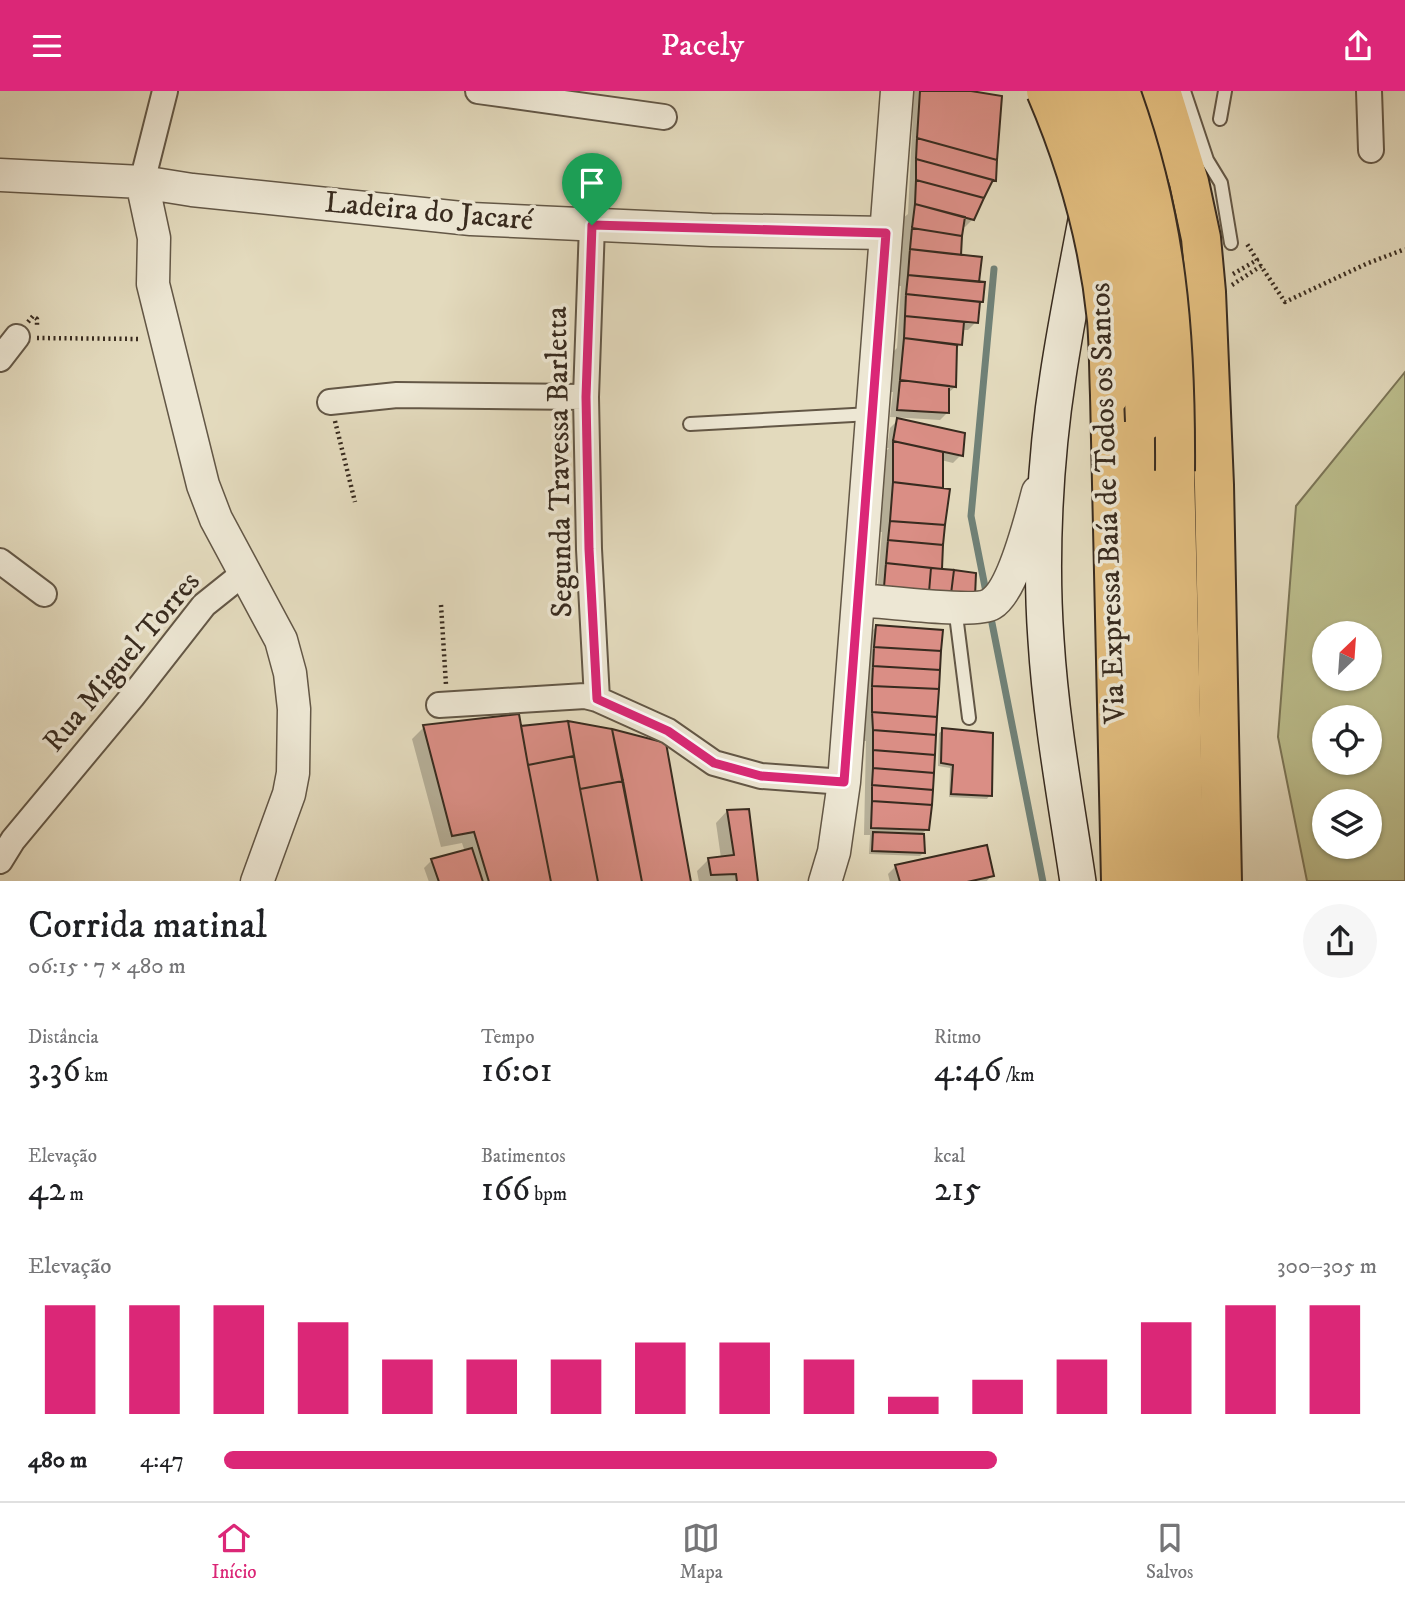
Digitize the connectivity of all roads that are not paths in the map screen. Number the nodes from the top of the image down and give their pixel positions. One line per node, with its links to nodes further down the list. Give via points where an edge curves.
1 (165, 91): 16 (street)
2 (478, 91): 12 (street)
3 (897, 91): 18 (street)
4 (1045, 91): 41 (main road, Via Expressa Baía de Todos os Santos, bridge, via 1061,127 1091,227 1107,320)
5 (1084, 91): 37 (main road, Via Expressa Baía de Todos os Santos, bridge, via 1119,197 1140,328 1154,824)
6 (1109, 91): 26 (main road, via 1058,377)
7 (1120, 91): 37 (main road, Via Expressa Baía de Todos os Santos, bridge, via 1147,175 1161,238 1171,320)
8 (1161, 91): 42 (main road, via 1189,182 1206,292)
9 (1184, 91): 19 (lane, via 1207,160 1221,183)
10 (1225, 91): 13 (lane)
11 (1369, 91): 14 (street)
12 (664, 117)
13 (1220, 119)
14 (1371, 150)
15 (0, 175): 16 (street, Ladeira do Jacaré)
16 (142, 183): 17 (street, Ladeira do Jacaré, via 471,219); 28 (street, via 154,237 153,284 191,441 216,519)
17 (592, 225): 18 (street, Ladeira do Jacaré); 22 (street, Segunda Travessa Barletta)
18 (886, 233): 24 (street)
19 (1231, 243)
20 (17, 337): 21 (street)
21 (0, 359)
22 (586, 397): 23 (street, via 397,395); 32 (street, Segunda Travessa Barletta)
23 (330, 402)
24 (872, 414): 25 (lane); 30 (street)
25 (690, 424)
26 (1049, 454): 31 (street, via 1008,583 999,597 984,607); 40 (main road, via 1046,639 1055,734)
27 (0, 561): 29 (street)
28 (244, 573): 36 (street, Rua Miguel Torres, via 204,605); 38 (street, via 281,640 294,709 289,795)
29 (44, 594)
30 (858, 600): 31 (street); 35 (street)
31 (956, 607): 34 (lane)
32 (597, 699): 33 (street); 35 (street, via 668,731 714,763 761,776)
33 (443, 705)
34 (969, 718)
35 (844, 782): 39 (street)
36 (0, 861)
37 (1175, 875)
38 (257, 881)
39 (825, 881)
40 (1078, 881)
41 (1121, 881)
42 (1222, 881)

